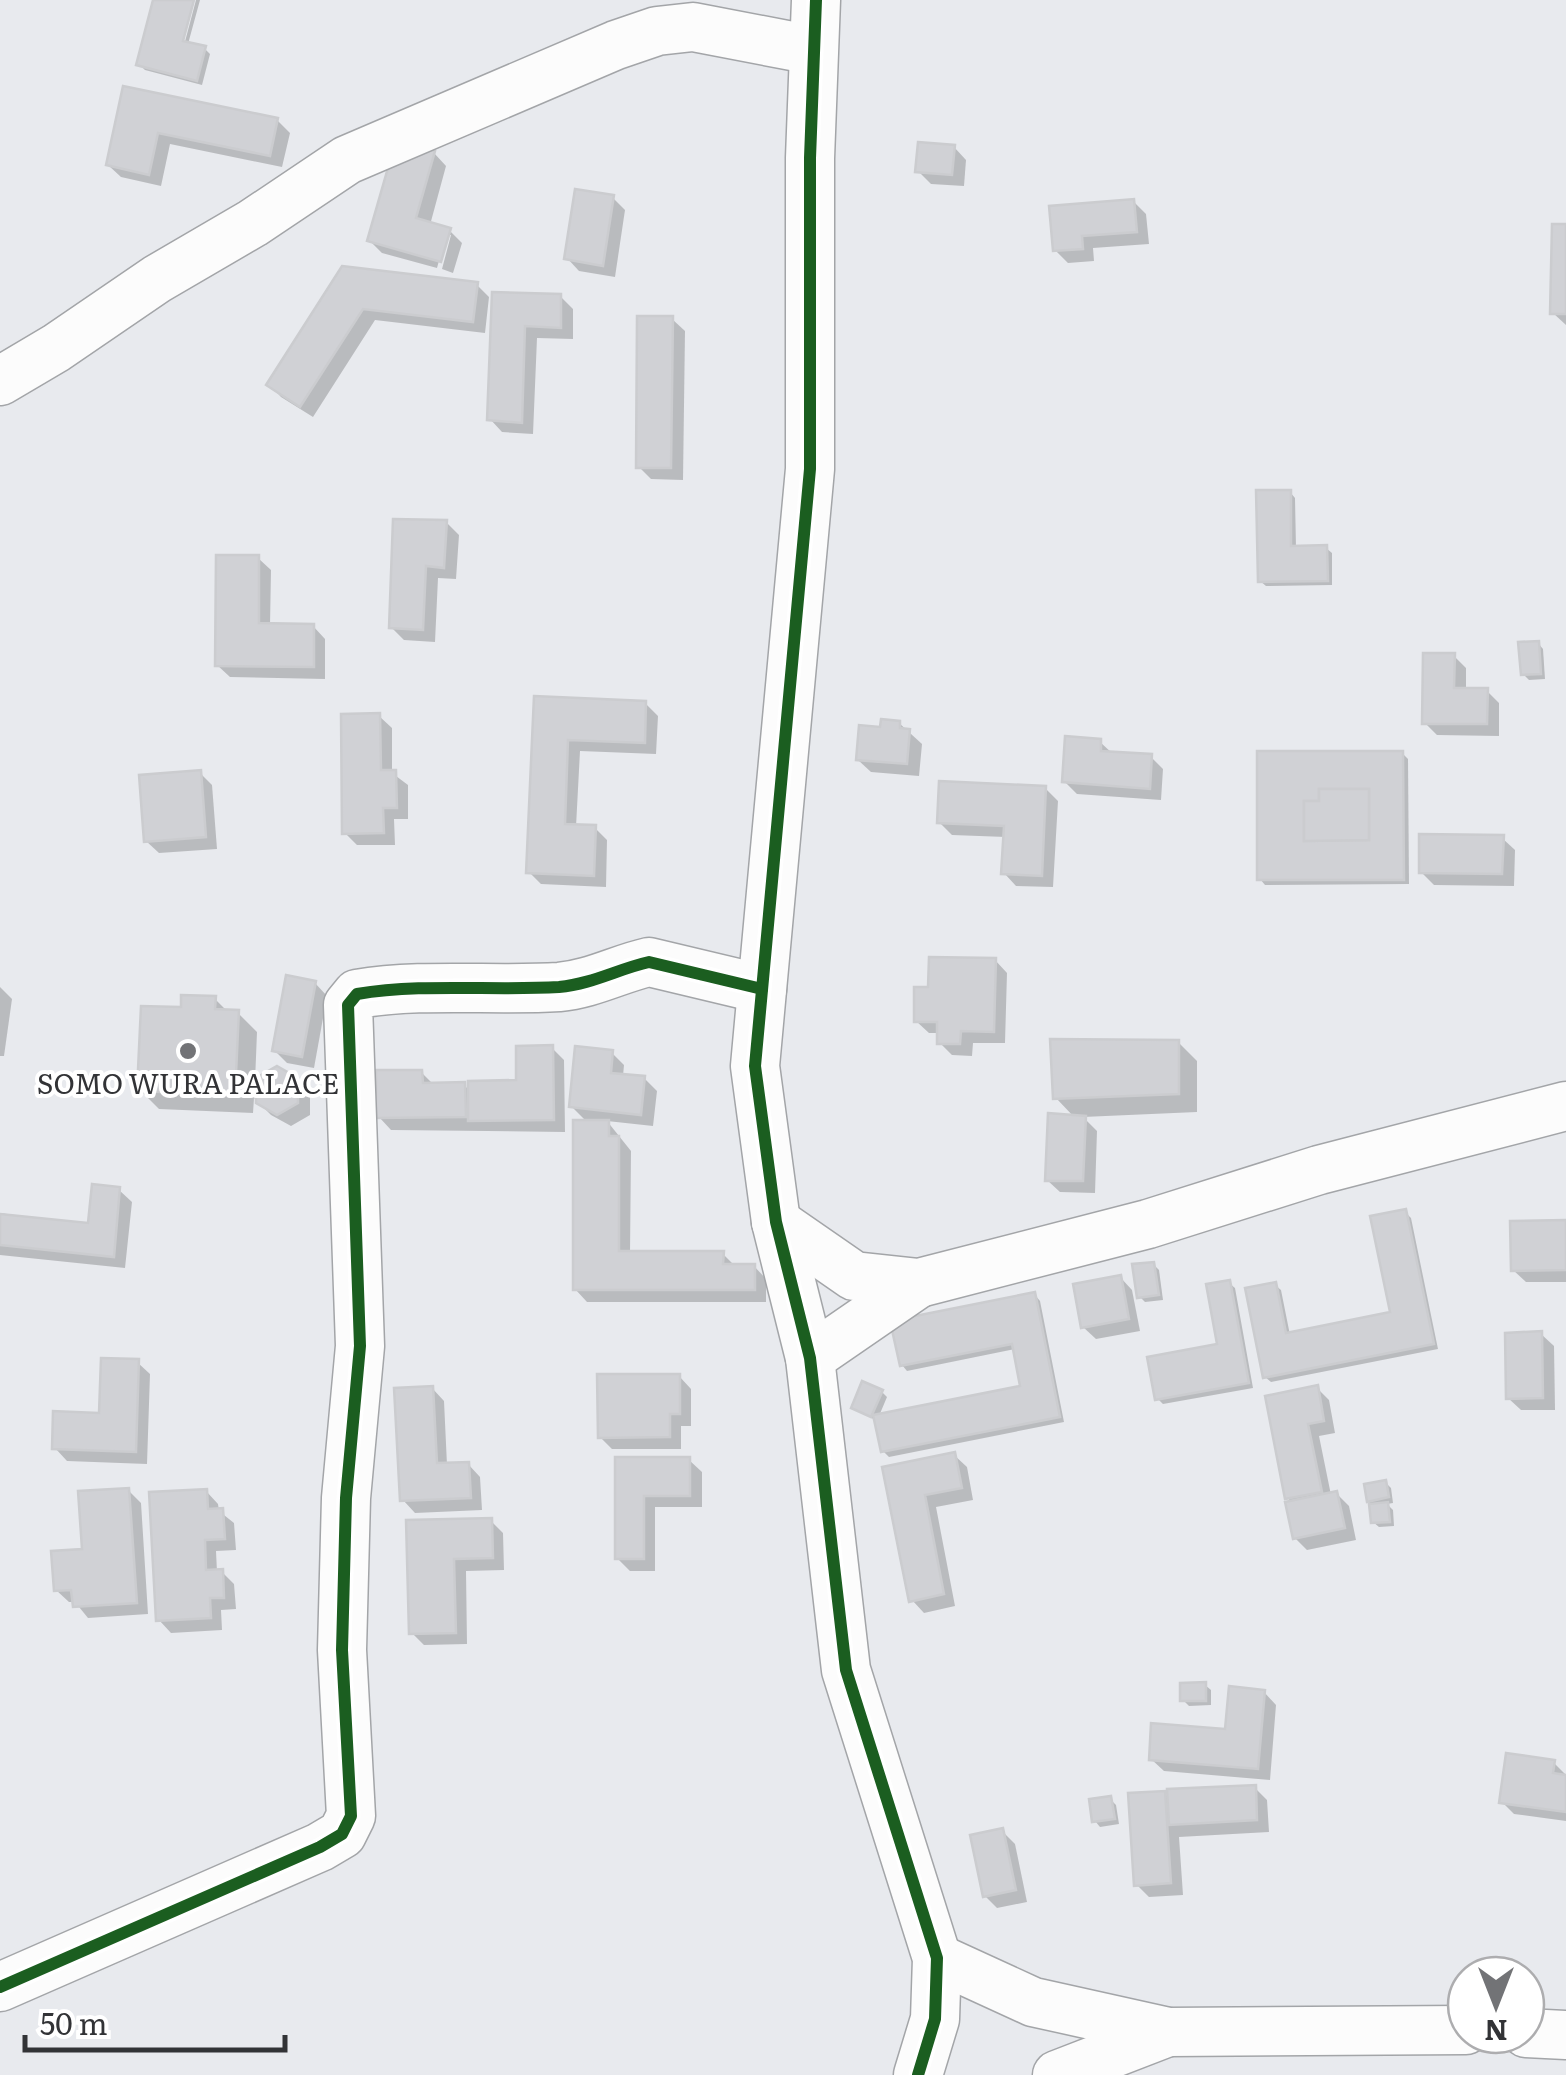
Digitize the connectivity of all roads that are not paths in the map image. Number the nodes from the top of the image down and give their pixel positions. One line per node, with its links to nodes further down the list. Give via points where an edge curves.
1 (816, 0): 2 (street)
2 (812, 50): 3 (street, via 693,27 616,44 347,160); 4 (street, via 810,469)
3 (0, 381)
4 (762, 989): 6 (street, via 755,1066); 10 (street, via 649,962 563,987 357,994 348,1005 360,1346 342,1650 351,1816 342,1834 320,1847)
5 (1566, 1106): 7 (street)
6 (776, 1222): 7 (street, via 854,1276); 8 (street)
7 (920, 1283): 8 (street)
8 (810, 1358): 9 (street, via 846,1670)
9 (936, 1958): 12 (street, via 1032,2002); 13 (street, via 935,2019)
10 (0, 1987)
11 (1446, 2030): 12 (street)
12 (1168, 2032): 14 (street)
13 (918, 2075)
14 (1056, 2075)

